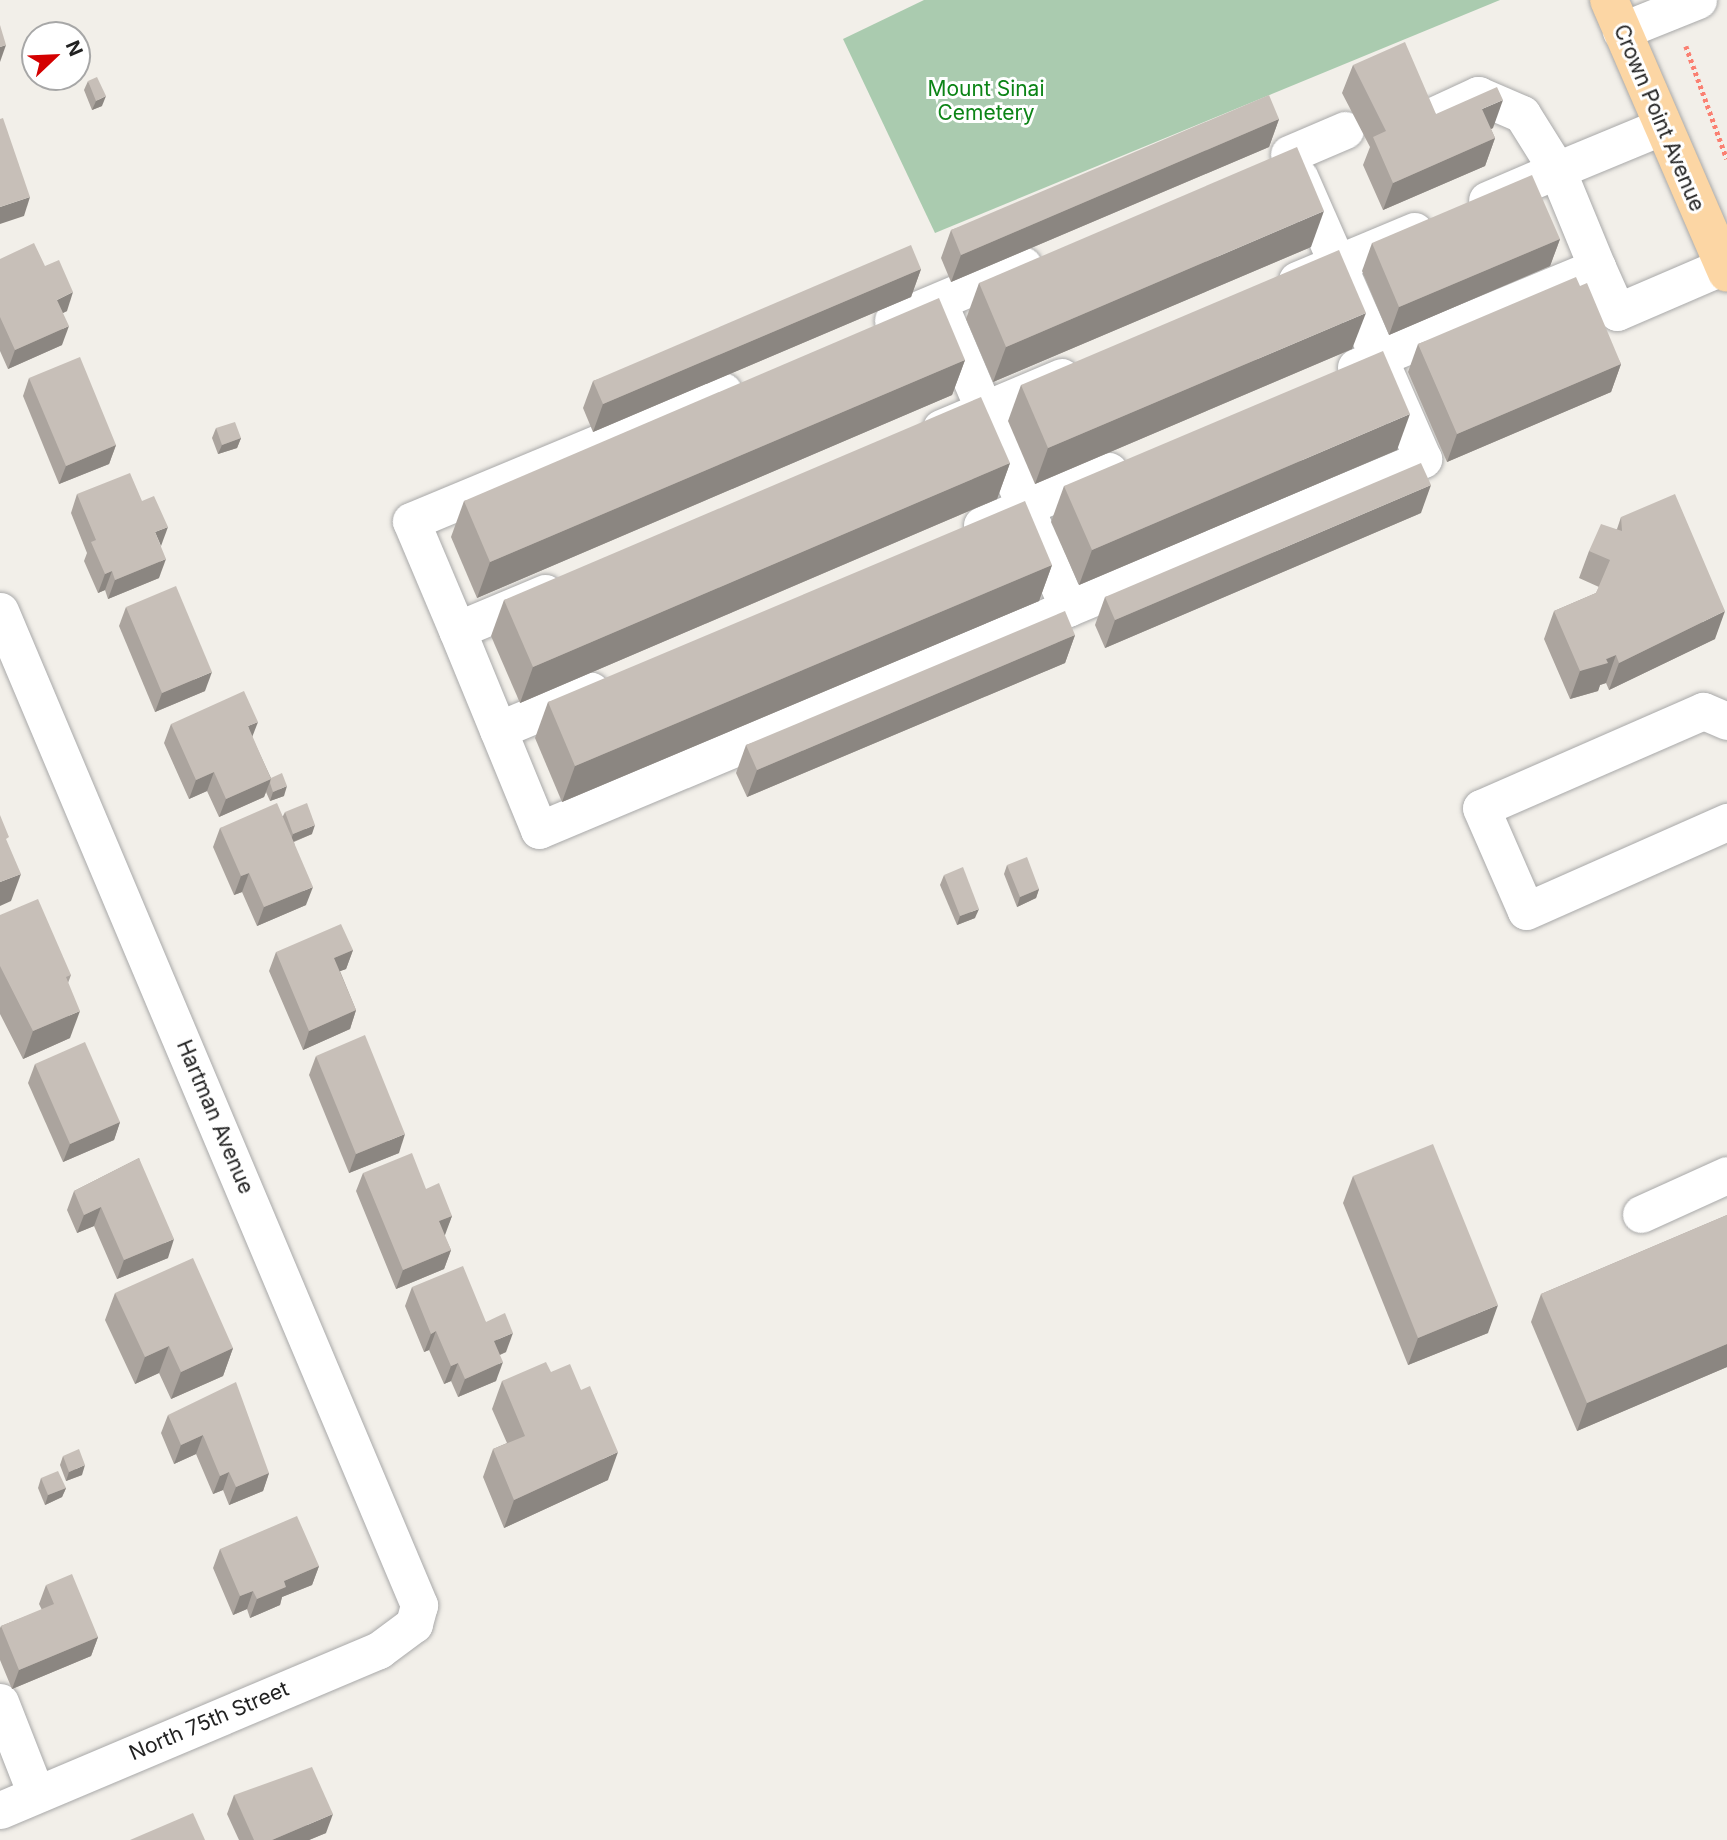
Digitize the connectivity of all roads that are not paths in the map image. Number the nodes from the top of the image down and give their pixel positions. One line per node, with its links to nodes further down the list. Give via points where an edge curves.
1 (1685, 5): 2 (street)
2 (1615, 16): 4 (main road, Crown Point Avenue)
3 (1430, 117): 8 (street, via 1478,94 1522,114)
4 (1663, 126): 8 (street); 12 (main road, Crown Point Avenue)
5 (1345, 130): 6 (street)
6 (1289, 154): 7 (street); 10 (street)
7 (1252, 169)
8 (1557, 170): 10 (street); 11 (street)
9 (1051, 253): 14 (street)
10 (1337, 263): 13 (street); 16 (street)
11 (1597, 267): 12 (street, via 1617,312); 16 (street)
12 (1725, 269)
13 (1261, 295)
14 (938, 301): 15 (street); 20 (street)
15 (861, 333)
16 (1378, 358): 19 (street); 26 (street, via 1423,459)
17 (1097, 363): 20 (street)
18 (758, 376): 28 (street, via 411,521)
19 (1328, 379)
20 (984, 410): 21 (street); 23 (street)
21 (907, 442)
22 (1139, 459): 23 (street)
23 (1025, 507): 24 (street); 26 (street)
24 (948, 540)
25 (572, 582): 28 (street)
26 (1068, 608): 31 (street, via 539,830)
27 (0, 611): 35 (street, Hartman Avenue, via 408,1572 419,1605)
28 (457, 630): 31 (street)
29 (627, 676): 31 (street)
30 (1727, 721): 32 (street, via 1703,711 1481,808 1525,911)
31 (498, 730)
32 (1727, 822)
33 (1727, 1175): 34 (street)
34 (1640, 1214)
35 (414, 1624): 37 (street, North 75th Street, via 379,1650)
36 (0, 1702): 37 (street)
37 (36, 1794): 38 (street, North 75th Street)
38 (0, 1810)

